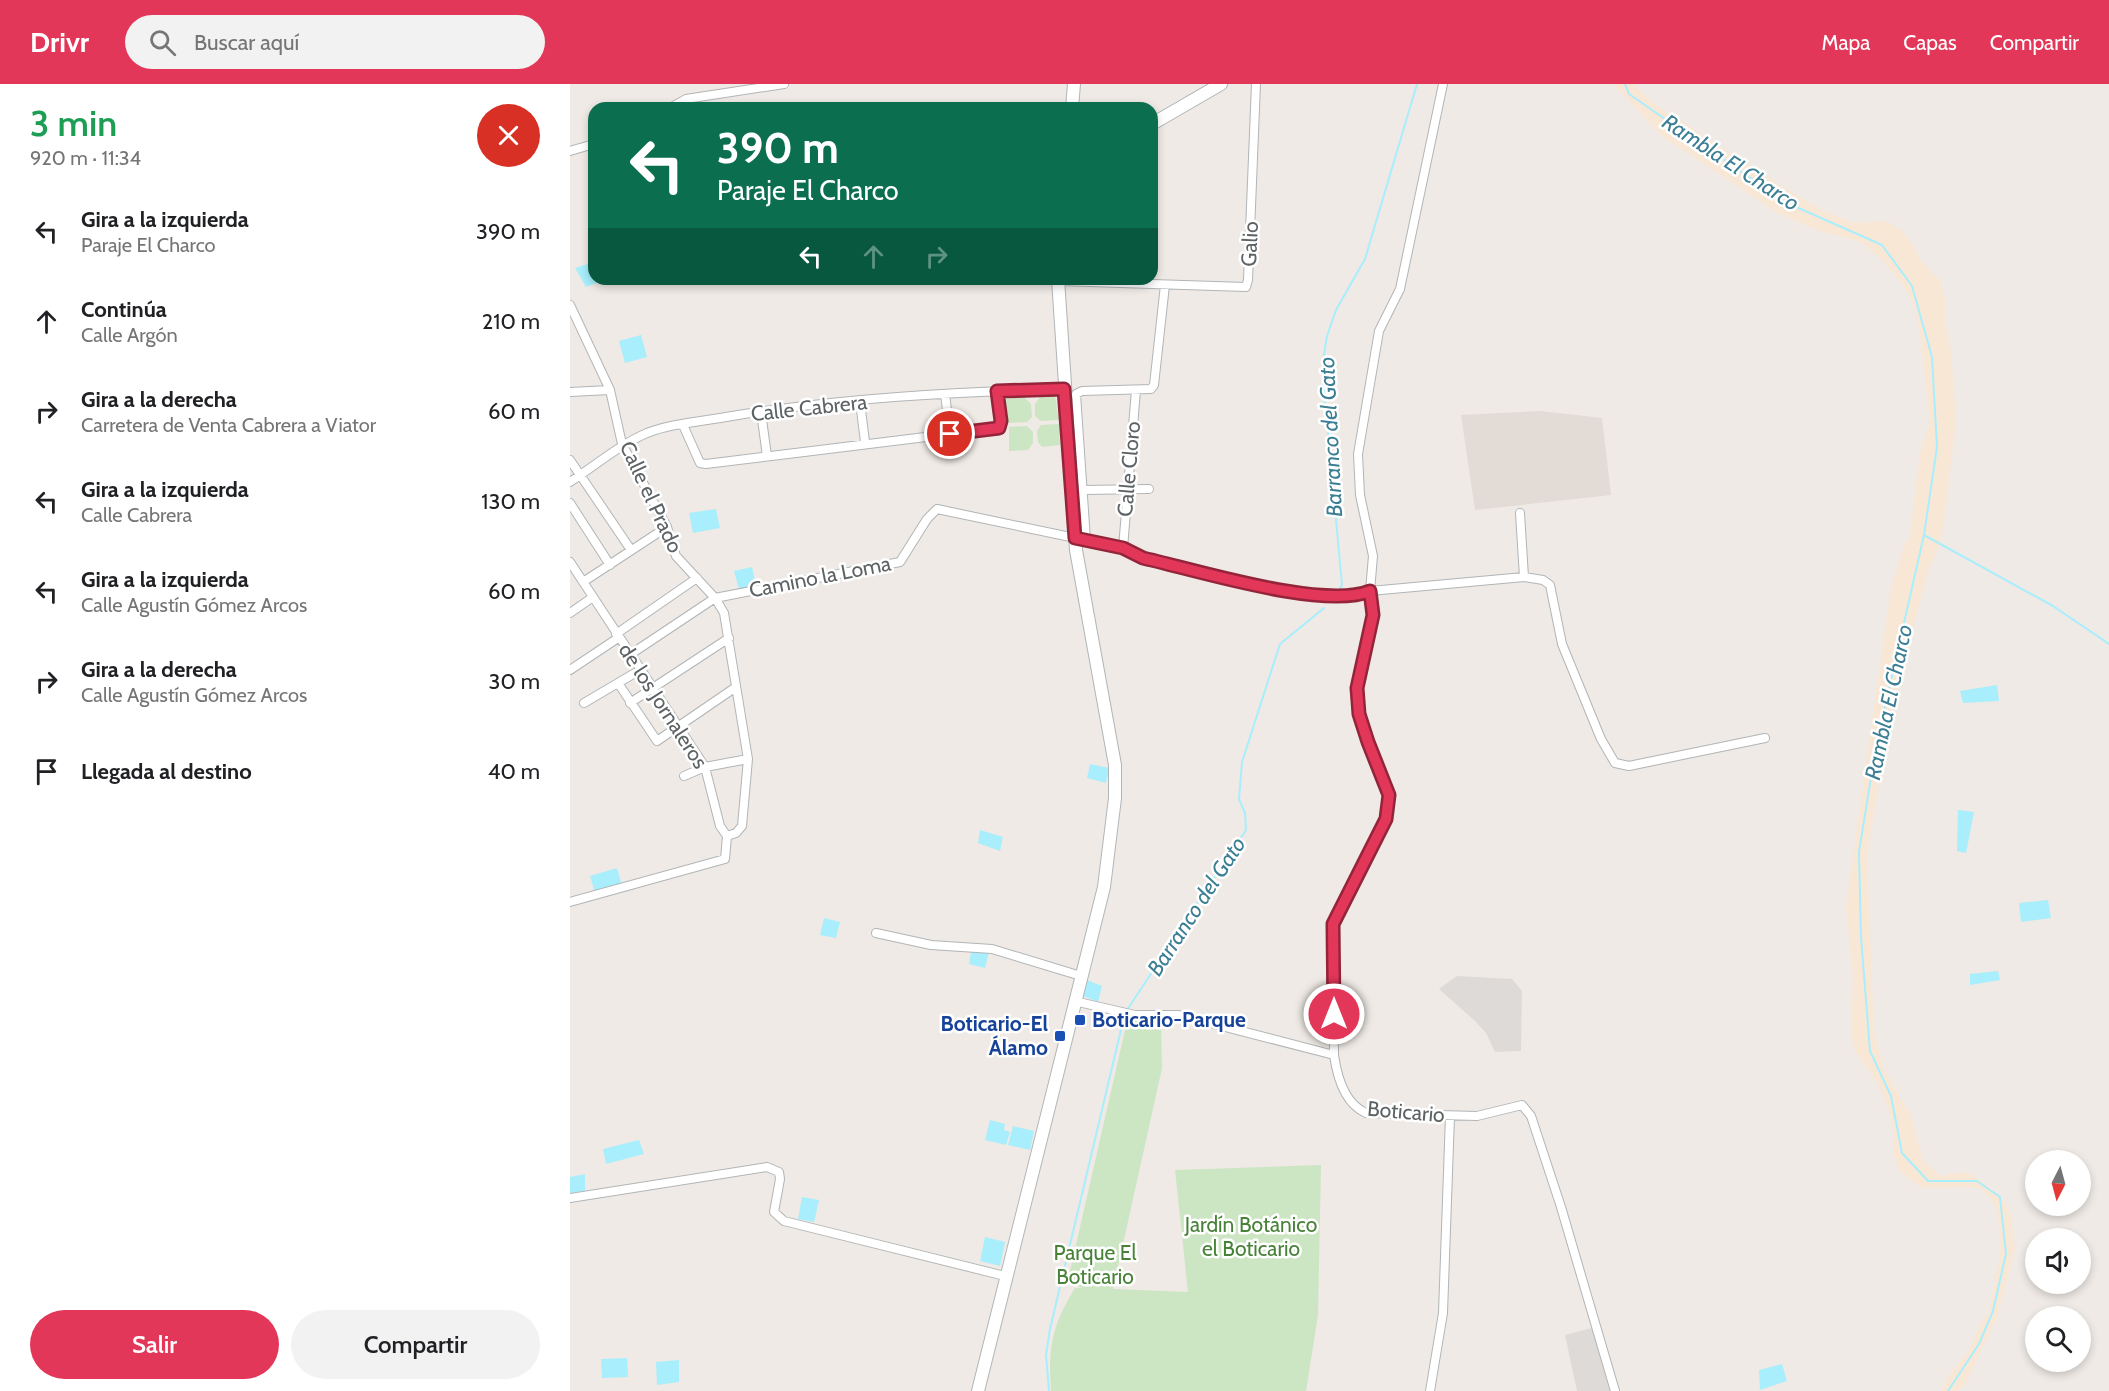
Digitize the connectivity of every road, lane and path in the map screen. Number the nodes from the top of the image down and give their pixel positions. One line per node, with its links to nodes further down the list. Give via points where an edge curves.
1 (784, 84): 6 (street)
2 (1074, 84): 7 (street)
3 (1221, 84): 8 (street)
4 (1256, 84): 13 (street, Galio, via 1246,287)
5 (1443, 84): 45 (street, Boticario, via 1400,289 1378,331 1358,454 1360,495 1373,556)
6 (681, 102)
7 (1072, 102)
8 (1158, 121)
9 (588, 146): 10 (street)
10 (570, 151)
11 (1059, 285): 19 (street)
12 (1158, 285): 13 (street, Galio)
13 (1165, 285): 16 (street, Calle Cabrera, via 1154,385 1151,389)
14 (570, 305): 15 (street, Calle el Prado)
15 (610, 390): 18 (street); 26 (street, Calle el Prado)
16 (1136, 390): 19 (street, Calle Cabrera); 31 (street, Calle Cloro)
17 (997, 391): 19 (street, Calle Cabrera); 20 (street, Calle Cabrera); 24 (street, via 999,428)
18 (570, 392)
19 (1070, 392): 33 (street); 37 (street)
20 (945, 394): 21 (street, Calle Cabrera); 24 (street)
21 (860, 402): 22 (street, Calle Cabrera); 25 (street)
22 (761, 412): 23 (street, Calle Cabrera); 27 (street)
23 (683, 424): 26 (street, Calle Cabrera); 27 (street, via 700,463)
24 (950, 434): 25 (street)
25 (865, 442): 27 (street)
26 (622, 444): 29 (street, Calle Cabrera); 36 (street, Calle el Prado)
27 (767, 456)
28 (570, 460): 29 (street)
29 (580, 476): 30 (street, Calle Cabrera); 39 (street)
30 (570, 482)
31 (1128, 489): 32 (street); 33 (street); 38 (street, Calle Cloro)
32 (1149, 489)
33 (1083, 490): 37 (street)
34 (570, 503): 41 (street)
35 (1520, 513): 42 (street)
36 (667, 527): 39 (street); 43 (street, Calle el Prado, via 676,556)
37 (1081, 539): 38 (street); 47 (street, Camino la Loma, via 937,509 900,562); 67 (street, via 1115,765 1115,798 1104,887)
38 (1123, 548): 45 (street, via 1143,558 1318,596 1357,596)
39 (631, 550): 41 (street)
40 (570, 562): 44 (street, de los Jornaleros)
41 (610, 565): 44 (street)
42 (1524, 577): 45 (street); 60 (street, via 1550,585 1562,644 1601,739 1615,763 1629,766)
43 (697, 578): 47 (street, Calle el Prado); 49 (street)
44 (584, 582): 46 (street, de los Jornaleros)
45 (1370, 591): 69 (street, Boticario, via 1373,615 1357,688 1359,714 1389,795 1386,819 1333,924)
46 (593, 597): 48 (street); 49 (street, de los Jornaleros)
47 (716, 598): 50 (street, Calle el Prado); 51 (street)
48 (570, 613)
49 (617, 636): 51 (street, de los Jornaleros); 52 (street)
50 (729, 638): 55 (street, Calle el Prado); 56 (street)
51 (631, 654): 53 (street, de los Jornaleros)
52 (570, 670)
53 (640, 670): 54 (street); 56 (street, de los Jornaleros)
54 (618, 683): 57 (street); 58 (street)
55 (736, 687): 59 (street); 61 (street, Calle el Prado)
56 (653, 688): 58 (street); 59 (street, de los Jornaleros)
57 (584, 703)
58 (630, 703): 59 (street, via 657,741)
59 (678, 727): 62 (street, de los Jornaleros)
60 (1765, 738)
61 (748, 759): 62 (street); 64 (street, Calle el Prado, via 742,826)
62 (705, 767): 63 (street); 64 (street, de los Jornaleros, via 720,826)
63 (684, 776)
64 (727, 836): 65 (street, via 725,859)
65 (570, 902)
66 (876, 933): 67 (street, via 931,945 992,949)
67 (1081, 976): 68 (street)
68 (1074, 1001): 69 (street, via 1141,1016 1179,1015); 72 (street)
69 (1334, 1055): 70 (street, Boticario, via 1341,1085 1361,1111)
70 (1450, 1116): 74 (street, via 1443,1313); 75 (street, Boticario, via 1491,1115 1522,1105 1527,1108 1561,1207)
71 (570, 1198): 72 (street, via 767,1167 779,1172 774,1212 784,1221)
72 (1005, 1276): 73 (street)
73 (978, 1391)
74 (1430, 1391)
75 (1615, 1391)

